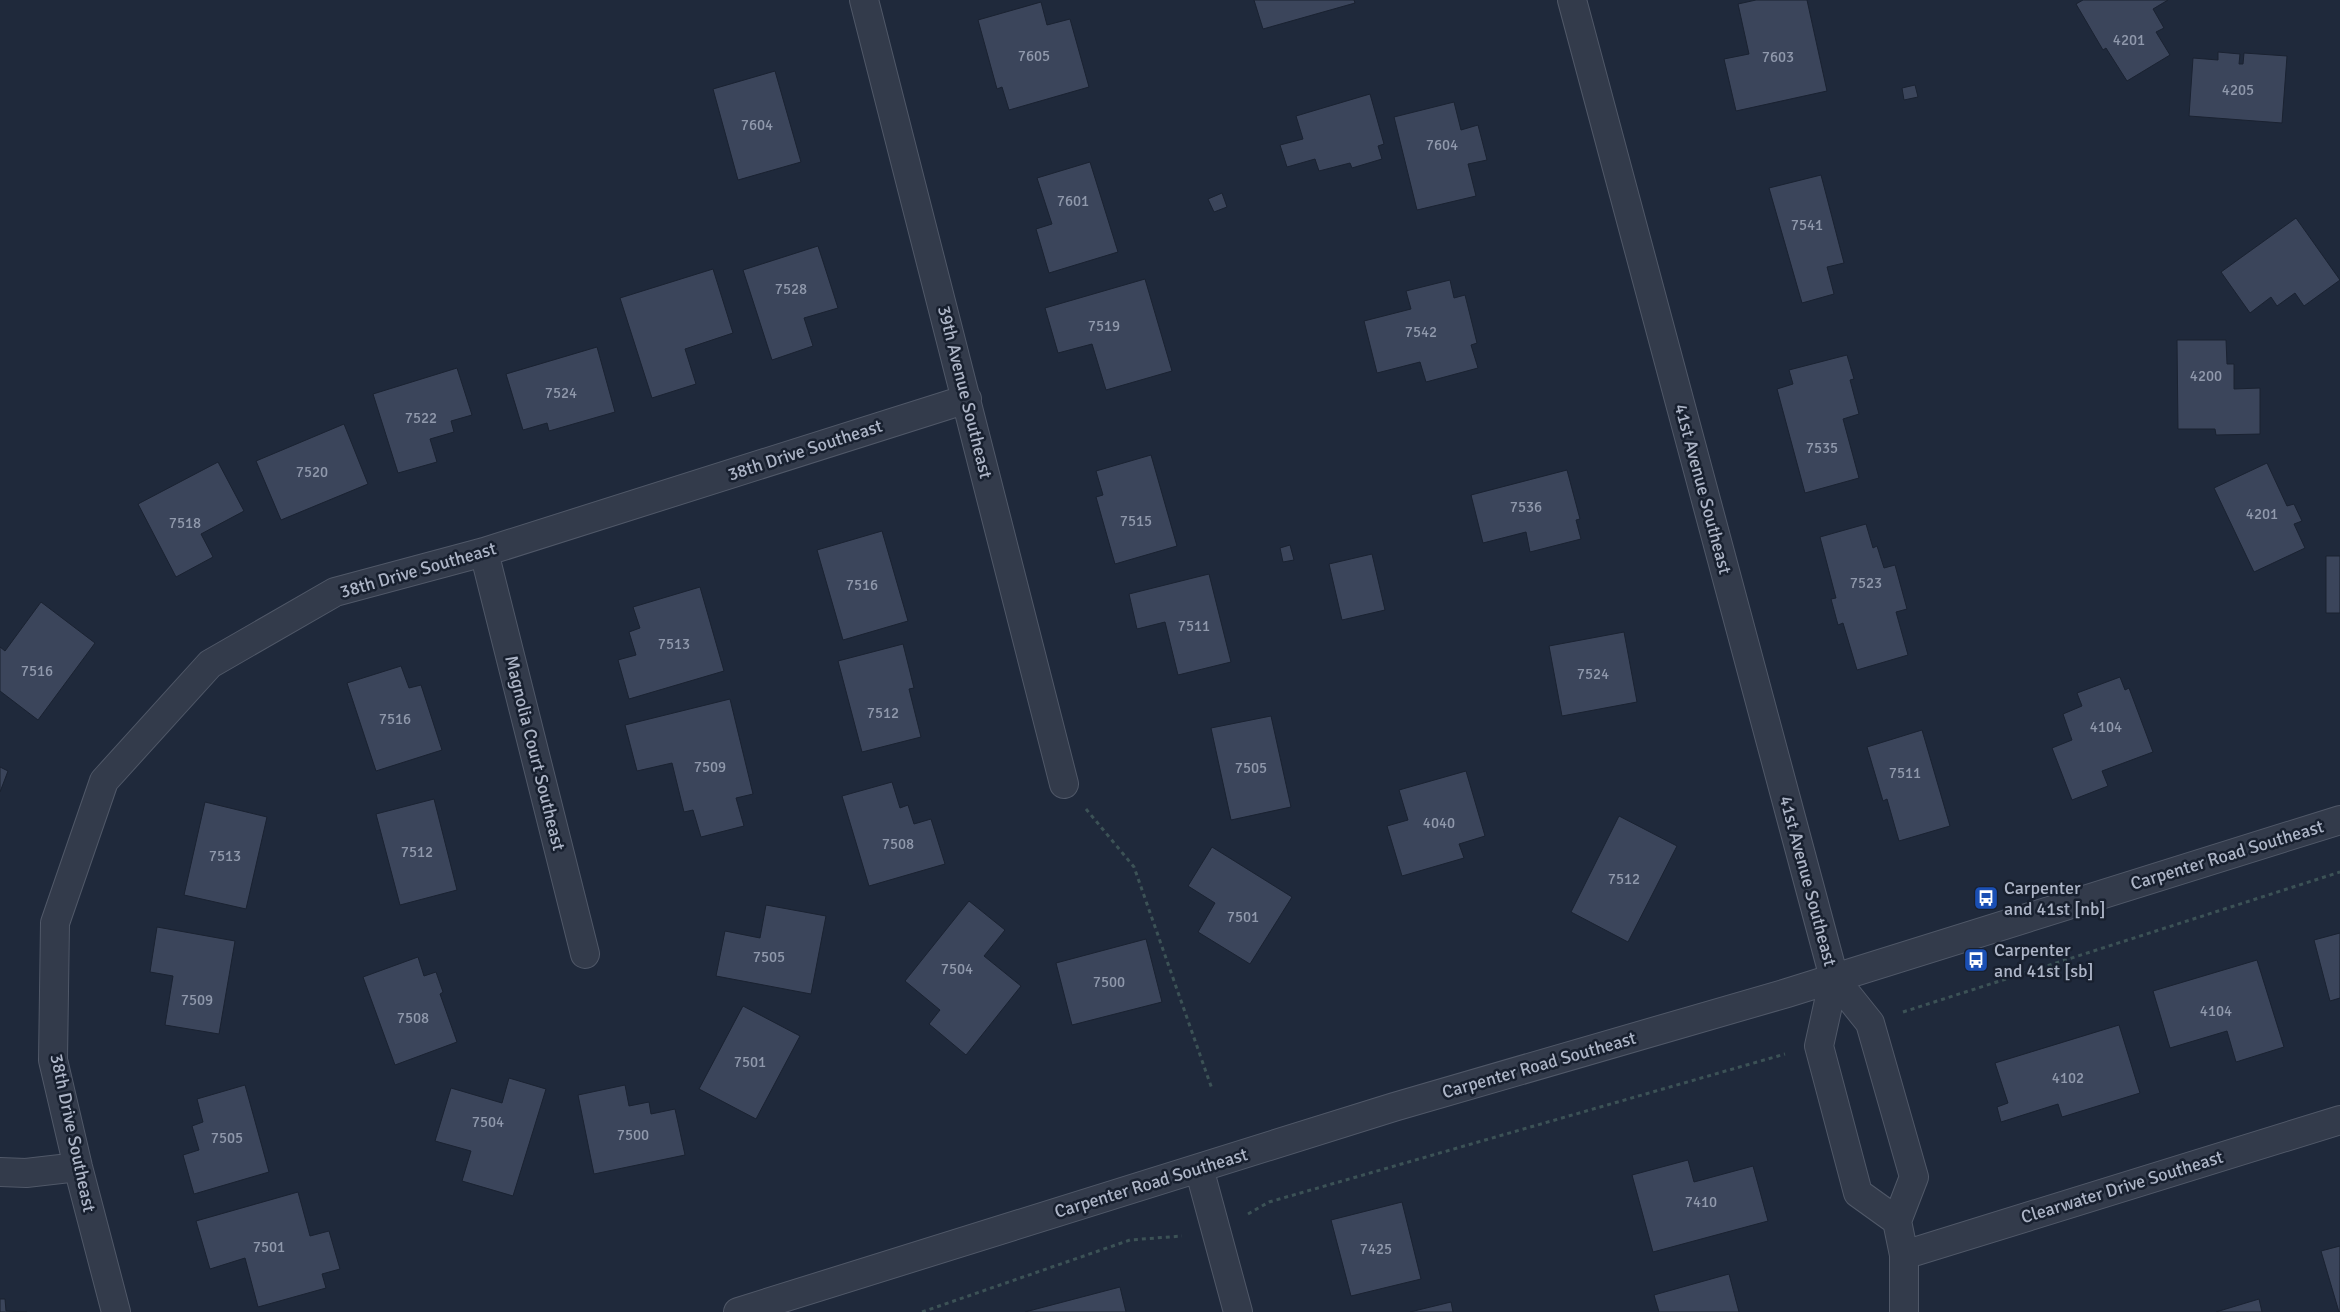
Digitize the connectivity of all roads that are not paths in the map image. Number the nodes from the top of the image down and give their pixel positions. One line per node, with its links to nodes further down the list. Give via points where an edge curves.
1 (864, 0): 3 (street, 39th Avenue Southeast)
2 (1572, 0): 8 (street, 41st Avenue Southeast)
3 (967, 399): 4 (street, 38th Drive Southeast); 5 (street, 39th Avenue Southeast)
4 (484, 552): 7 (street, Magnolia Court Southeast); 10 (street, 38th Drive Southeast, via 335,592 210,664 104,781 55,923 54,1060)
5 (1064, 784)
6 (2340, 820): 8 (street, Carpenter Road Southeast)
7 (585, 954)
8 (1834, 978): 11 (street, Carpenter Road Southeast, via 1394,1107); 13 (street, 41st Avenue Southeast, via 1870,1023 1914,1177); 13 (street, 41st Avenue Southeast, via 1819,1046 1858,1193)
9 (2340, 1120): 14 (street, Clearwater Drive Southeast)
10 (78, 1167): 12 (street, via 26,1173); 15 (street, 38th Drive Southeast)
11 (1199, 1168): 16 (street, Carpenter Road Southeast); 17 (street)
12 (0, 1172)
13 (1897, 1221): 14 (street)
14 (1904, 1255): 18 (street)
15 (116, 1312)
16 (738, 1312)
17 (1238, 1312)
18 (1904, 1312)

